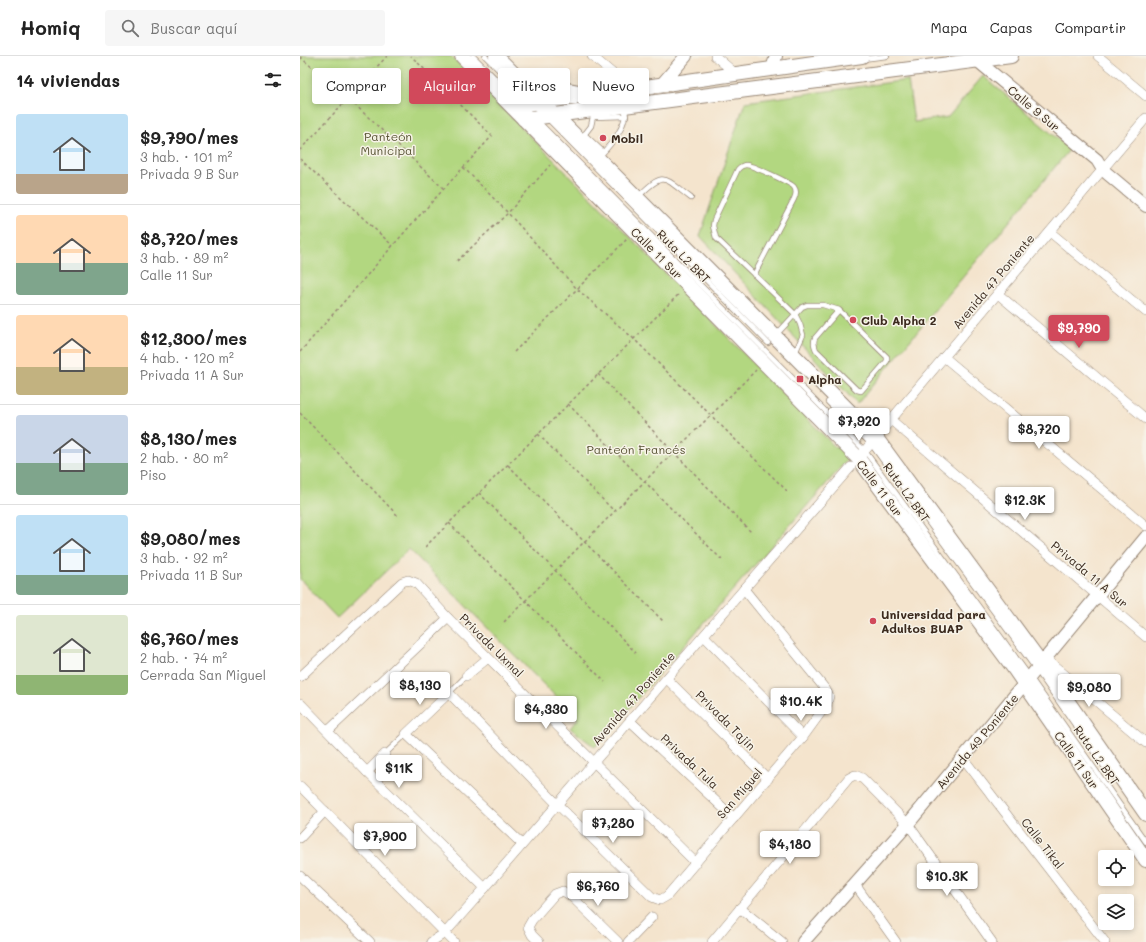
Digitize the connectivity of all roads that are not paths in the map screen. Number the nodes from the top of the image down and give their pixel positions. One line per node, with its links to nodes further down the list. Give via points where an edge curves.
1 (462, 56): 22 (main road, Calle 11 Sur)
2 (472, 56): 22 (lane, Ruta L2 BRT)
3 (485, 56): 22 (lane, Ruta L2 BRT)
4 (496, 56): 14 (main road, Calle 11 Sur)
5 (592, 56): 15 (street)
6 (686, 56): 17 (main road)
7 (715, 56): 16 (street)
8 (862, 56): 13 (main road)
9 (887, 56): 22 (lane)
10 (1011, 56): 12 (main road)
11 (1098, 56): 19 (street)
12 (975, 57): 22 (lane); 23 (main road); 28 (main road, Calle 9 Sur)
13 (774, 63): 16 (main road)
14 (508, 68)
15 (607, 68)
16 (736, 74): 17 (main road)
17 (662, 84): 18 (main road)
18 (649, 86)
19 (1146, 96)
20 (578, 99): 22 (main road)
21 (532, 104): 22 (main road, Calle 11 Sur)
22 (535, 110): 24 (main road); 26 (main road, Calle 11 Sur); 39 (lane, Ruta L2 BRT); 45 (main road, Calle 11 Sur)
23 (626, 110): 24 (main road); 27 (lane, via 622,128)
24 (594, 113): 26 (lane, via 591,126)
25 (1146, 118): 28 (street, Avenida 47 Poniente)
26 (582, 137): 27 (main road, Calle 11 Sur)
27 (601, 155): 30 (main road, Calle 11 Sur)
28 (1102, 165): 29 (main road, Calle 9 Sur); 32 (main road, Calle 9 Sur); 33 (street, Avenida 47 Poniente)
29 (1146, 196)
30 (637, 198): 31 (lane, via 649,186 663,178); 39 (main road, Calle 11 Sur)
31 (691, 198)
32 (1146, 206)
33 (1050, 232): 35 (street, Avenida 47 Poniente); 37 (street)
34 (754, 275): 34 (lane, via 713,232 714,220 738,169 744,165 790,184 796,193); 38 (lane)
35 (998, 294): 41 (street, Avenida 47 Poniente); 43 (street)
36 (838, 310): 36 (lane, via 888,357 861,391 857,390 814,346 815,338); 38 (lane, via 814,304 802,307)
37 (1146, 312)
38 (795, 314): 39 (lane); 40 (lane, via 803,335)
39 (772, 340): 40 (main road, Calle 11 Sur)
40 (794, 356): 45 (main road, Calle 11 Sur)
41 (944, 357): 44 (street, Avenida 47 Poniente); 46 (street)
42 (828, 402): 45 (lane)
43 (1146, 419)
44 (891, 420): 45 (street, Avenida 47 Poniente); 49 (street, Privada 11 A Sur)
45 (863, 453): 48 (street, Avenida 47 Poniente); 54 (main road, Calle 11 Sur); 54 (main road, Calle 11 Sur)
46 (1146, 526)
47 (1146, 537): 49 (main road, Avenida 49 Poniente)
48 (744, 589): 51 (street, Avenida 47 Poniente); 65 (street, San Miguel, via 829,696)
49 (1097, 596): 52 (street, Privada 11 A Sur); 54 (main road, Avenida 49 Poniente)
50 (448, 618): 53 (street, Privada Uxmal); 56 (street, Privada Uxmal, via 416,583 408,580 402,582); 63 (street)
51 (704, 636): 57 (street, Avenida 47 Poniente); 65 (street)
52 (1146, 637)
53 (488, 658): 55 (street); 69 (street, Privada Uxmal)
54 (1035, 670): 58 (street); 59 (main road, Calle 11 Sur); 68 (main road, Avenida 49 Poniente); 71 (lane, Ruta L2 BRT); 80 (lane, Ruta L2 BRT); 82 (main road, Calle 11 Sur)
55 (466, 676): 60 (lane)
56 (300, 677)
57 (667, 678): 62 (street, Avenida 47 Poniente); 72 (street, Privada Tajín)
58 (1071, 680): 59 (street); 66 (street)
59 (1061, 692): 76 (main road, Calle 11 Sur)
60 (449, 693): 64 (street); 74 (street)
61 (300, 703): 63 (street)
62 (630, 721): 69 (street, Avenida 47 Poniente); 77 (street, Privada Tula)
63 (328, 731): 70 (street)
64 (406, 734): 67 (lane); 81 (street)
65 (803, 737): 72 (street, San Miguel)
66 (1146, 743)
67 (385, 754): 70 (street)
68 (963, 758): 78 (main road, Avenida 49 Poniente); 101 (street, Calle Tikal)
69 (594, 762): 74 (street, Avenida 47 Poniente); 83 (street, Privada Uxmal)
70 (367, 772): 86 (street)
71 (1113, 778)
72 (768, 779): 77 (street, San Miguel)
73 (300, 786): 75 (street)
74 (557, 804): 81 (street, Avenida 47 Poniente); 83 (street, San Miguel, via 652,898 660,900 667,896)
75 (325, 811): 79 (street); 89 (street)
76 (1146, 814)
77 (734, 818): 83 (street, San Miguel)
78 (908, 824): 85 (main road, Avenida 49 Poniente); 87 (street, via 862,778 855,775 849,778); 100 (street)
79 (300, 838)
80 (1146, 842)
81 (522, 844): 86 (street, Avenida 47 Poniente)
82 (1146, 860)
83 (696, 863)
84 (300, 876): 90 (street)
85 (854, 883): 98 (main road, Avenida 49 Poniente); 99 (street)
86 (485, 888): 89 (street, Avenida 47 Poniente)
87 (740, 908): 96 (street); 97 (street)
88 (652, 916): 95 (street)
89 (445, 933): 91 (street, Avenida 47 Poniente); 92 (street)
90 (370, 942)
91 (431, 942)
92 (454, 942)
93 (540, 942): 94 (street, via 528,927 555,894 563,891)
94 (618, 942)
95 (628, 942)
96 (712, 942)
97 (782, 942)
98 (803, 942)
99 (896, 942)
100 (992, 942)
101 (1105, 942)

